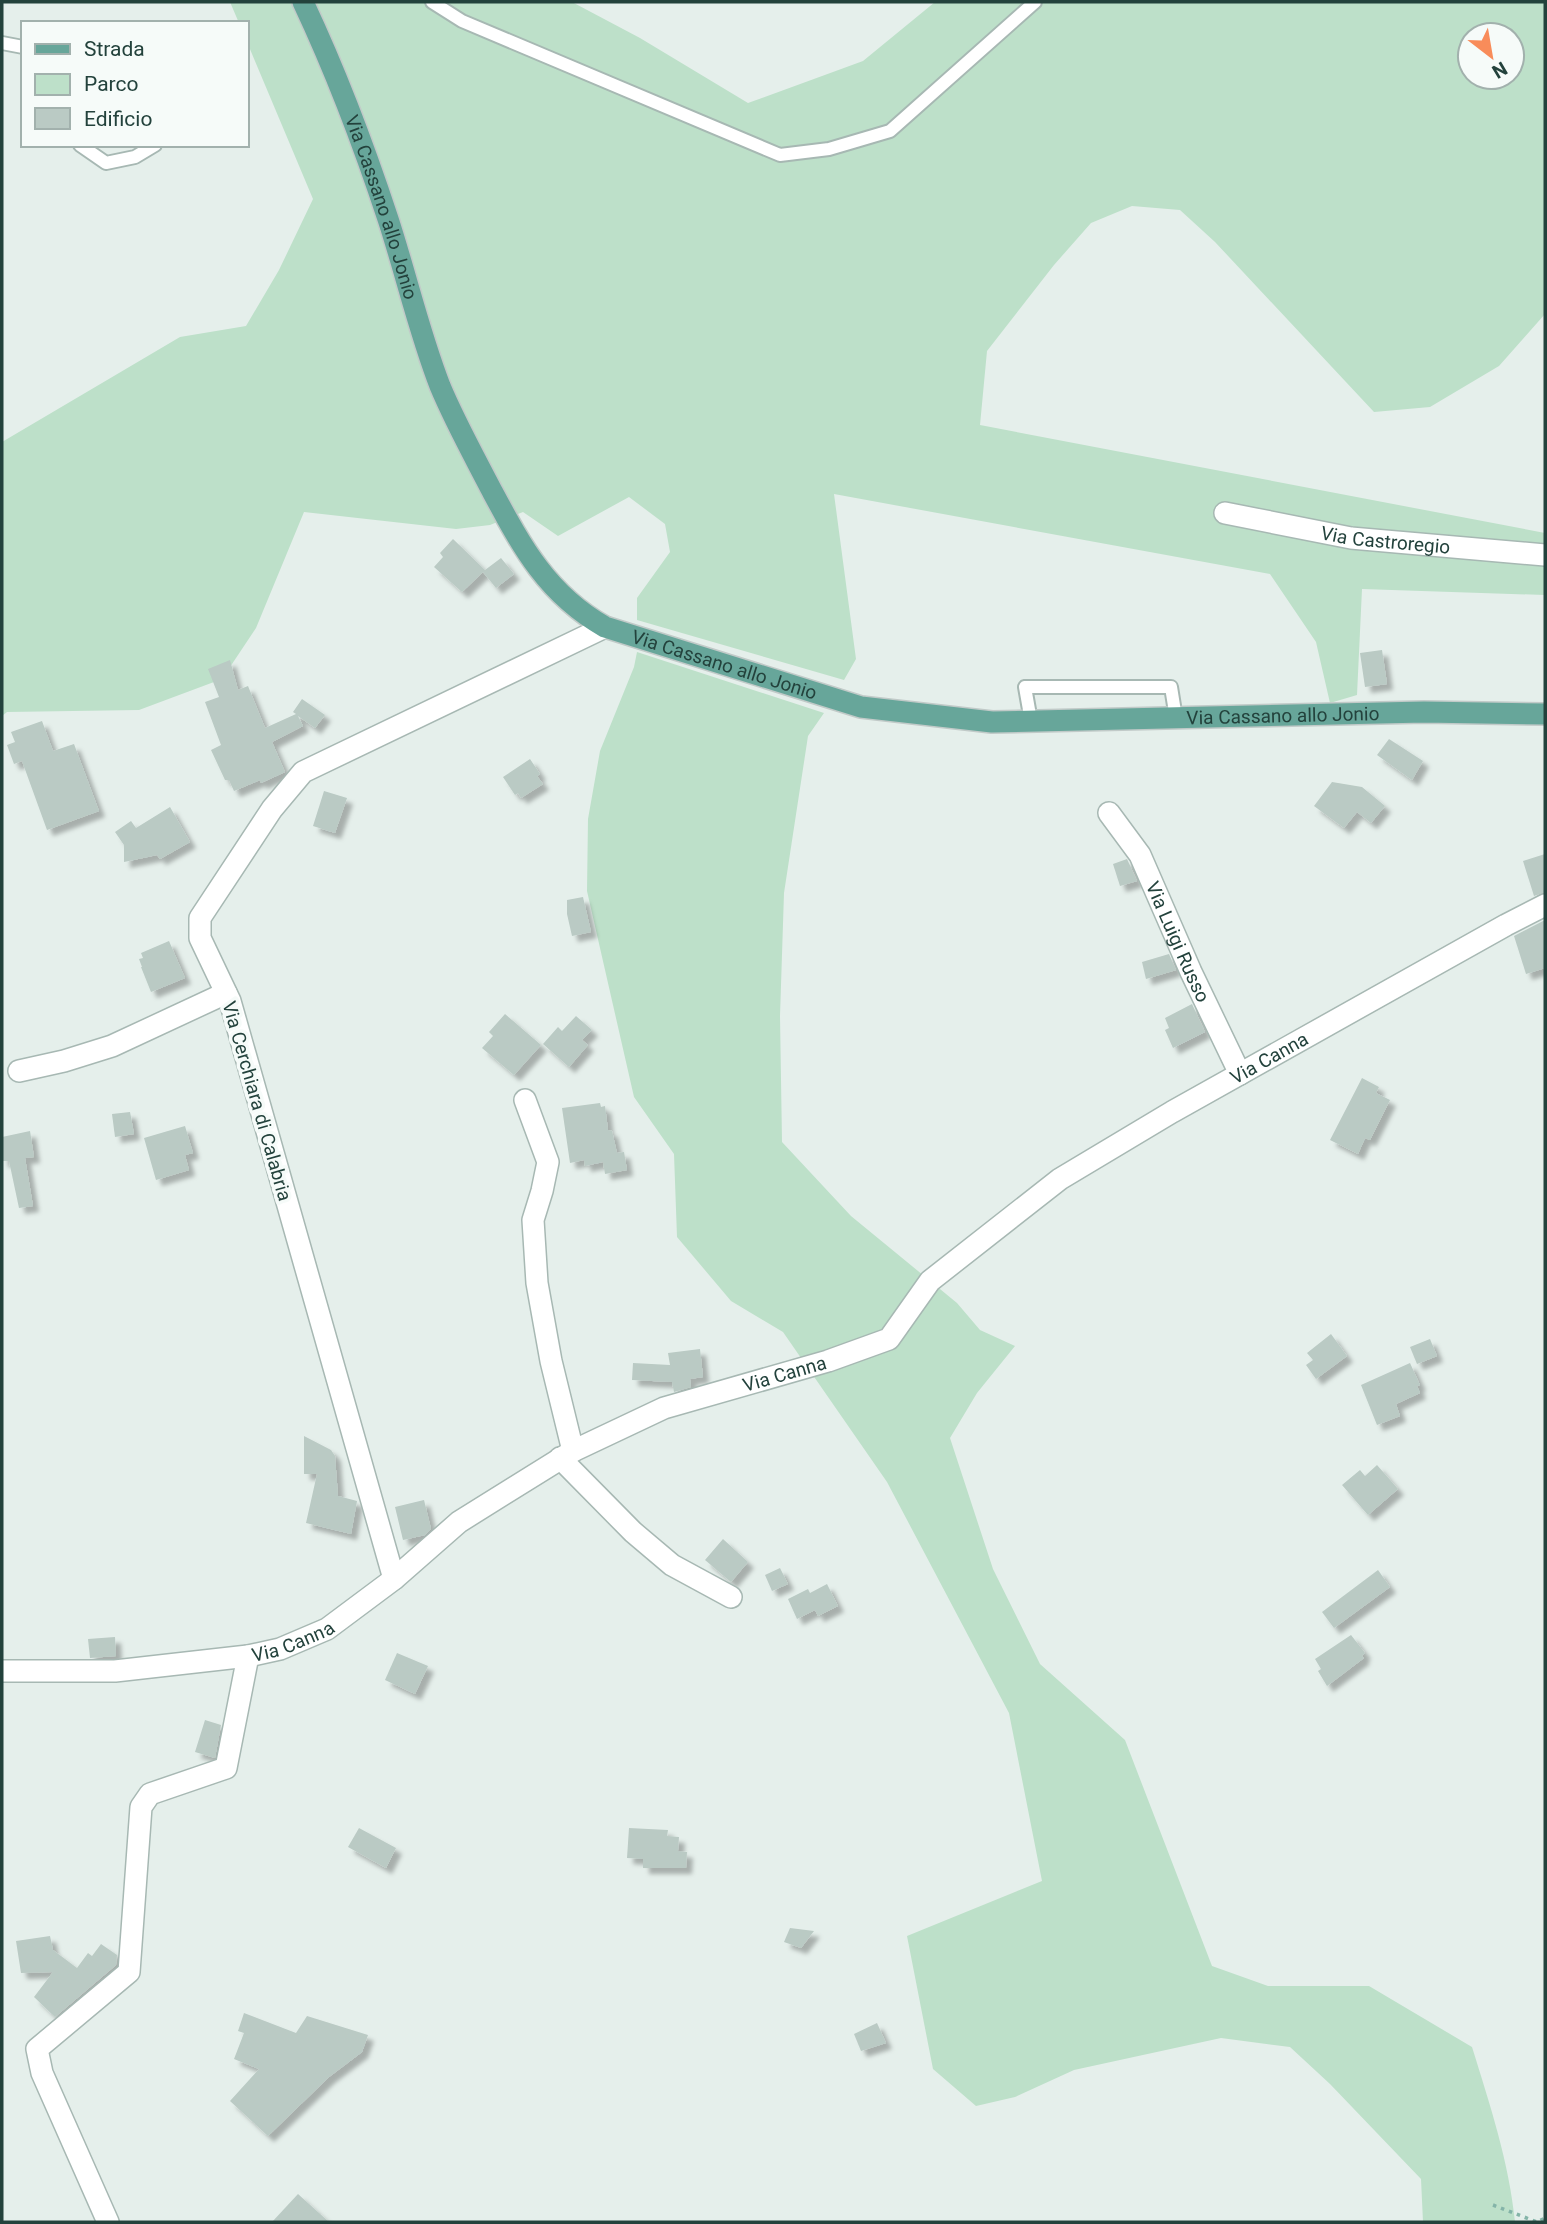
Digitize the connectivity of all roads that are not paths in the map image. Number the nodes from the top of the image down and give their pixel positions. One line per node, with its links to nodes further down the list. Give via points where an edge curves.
1 (303, 2): 10 (main road, Via Cassano allo Jonio, via 323,42 388,219 440,385 460,431 529,558 555,591)
2 (432, 2): 3 (lane, via 462,21 780,155 829,149 890,131)
3 (1035, 2)
4 (2, 43): 5 (lane)
5 (21, 47)
6 (82, 147): 7 (lane, via 106,163 135,157)
7 (152, 147)
8 (1225, 513): 9 (street, Via Castroregio, via 1351,538)
9 (1545, 555)
10 (605, 627): 13 (main road, Via Cassano allo Jonio, via 861,706 992,722); 16 (street, Via Cerchiara di Calabria, via 303,772 272,809 200,918 200,938)
11 (1545, 714): 12 (main road, Via Cassano allo Jonio)
12 (1176, 718): 13 (main road, Via Cassano allo Jonio); 13 (lane, via 1171,687 1025,687)
13 (1031, 721)
14 (1109, 813): 18 (street, Via Luigi Russo, via 1140,855)
15 (1545, 905): 18 (street, Via Canna)
16 (226, 993): 17 (street, via 112,1046); 21 (street, Via Cerchiara di Calabria)
17 (19, 1071)
18 (1240, 1074): 20 (street, Via Canna, via 1060,1179 930,1281 888,1339 664,1408)
19 (525, 1100): 20 (street, via 548,1162 533,1220 537,1283)
20 (566, 1455): 21 (street, Via Canna, via 459,1522); 22 (street, via 633,1532 672,1565)
21 (394, 1579): 23 (street, Via Canna, via 327,1629 280,1649)
22 (731, 1597)
23 (248, 1656): 24 (street, Via Canna, via 115,1671); 25 (street, via 226,1768 150,1794 141,1807 129,1972 37,2049 42,2073)
24 (2, 1671)
25 (108, 2222)

